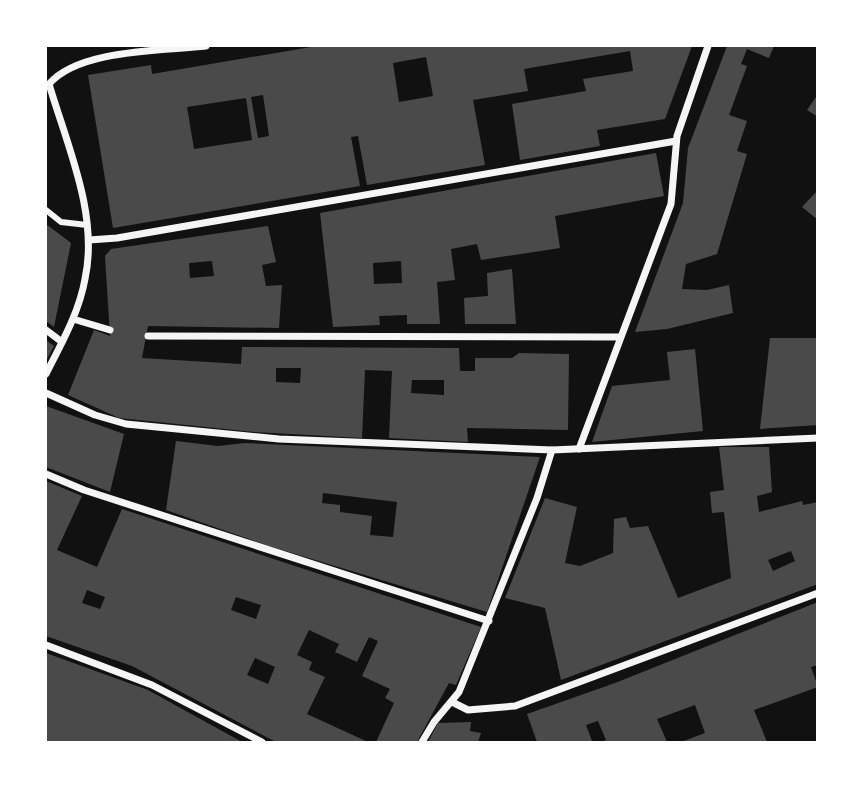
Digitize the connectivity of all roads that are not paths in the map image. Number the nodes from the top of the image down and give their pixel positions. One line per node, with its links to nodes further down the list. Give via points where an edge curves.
1 (206, 46): 3 (street, via 85,61)
2 (708, 46): 4 (street)
3 (47, 84): 6 (street)
4 (676, 141): 7 (street); 12 (street, via 671,204)
5 (46, 210): 6 (street, via 61,222)
6 (87, 225): 7 (street)
7 (89, 240): 8 (street, via 86,278)
8 (72, 319): 10 (street); 13 (street)
9 (46, 330): 13 (street)
10 (110, 330)
11 (148, 336): 12 (street)
12 (619, 337): 17 (street)
13 (62, 342): 14 (street)
14 (46, 374)
15 (46, 393): 18 (street, via 110,420 140,426 279,439)
16 (817, 438): 17 (street)
17 (579, 449): 18 (street)
18 (552, 450): 21 (street)
19 (46, 474): 21 (street)
20 (817, 593): 23 (street, via 515,706 473,710)
21 (489, 621): 23 (street)
22 (46, 645): 24 (street, via 152,685)
23 (452, 702): 25 (street)
24 (262, 743)
25 (422, 743)

